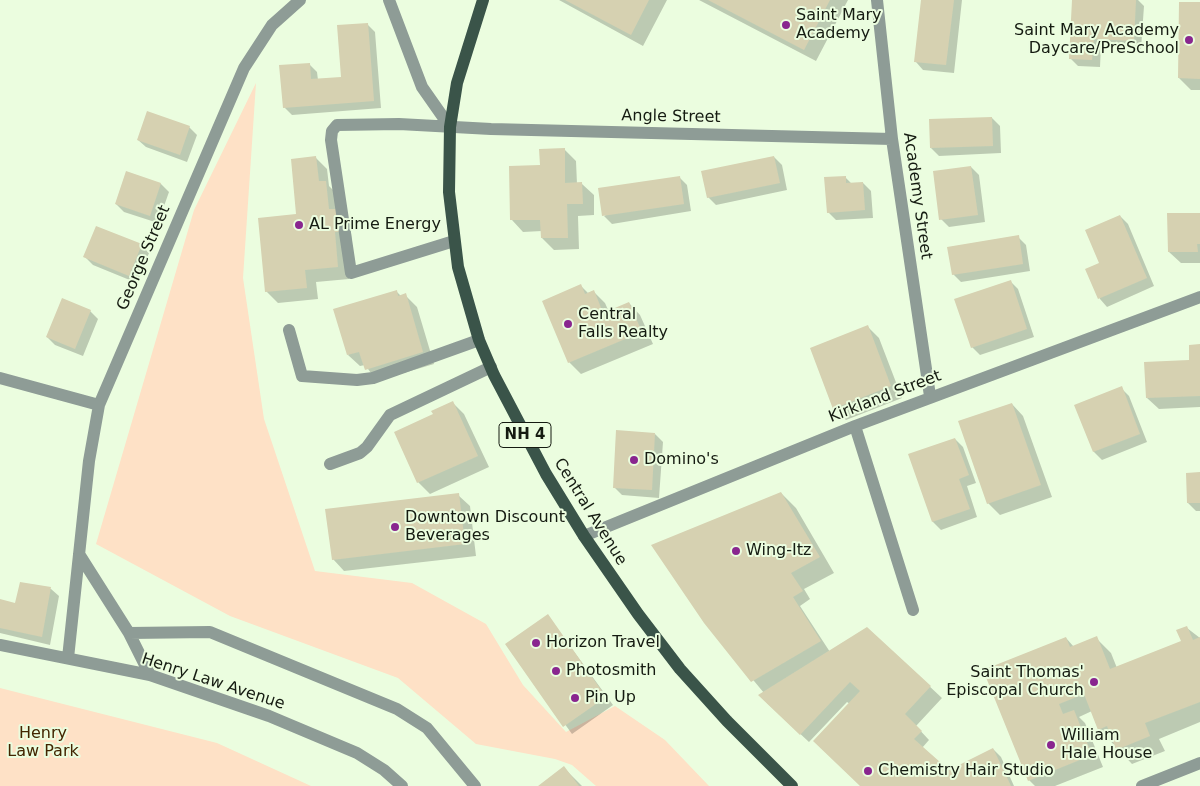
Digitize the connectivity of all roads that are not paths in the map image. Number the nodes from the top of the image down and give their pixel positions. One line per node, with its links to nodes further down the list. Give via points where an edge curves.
1 (300, 0): 14 (street, George Street, via 272,25 244,68)
2 (389, 0): 5 (street, via 422,88)
3 (483, 0): 5 (main road, Central Avenue / NH 4, via 457,84)
4 (877, 0): 6 (street, Academy Street)
5 (450, 127): 6 (street, Angle Street); 7 (main road, Central Avenue / NH 4, via 449,192); 7 (street, Angle Street, via 337,125 331,140 351,273)
6 (892, 139): 13 (street, Academy Street)
7 (454, 241): 10 (main road, Central Avenue / NH 4, via 458,267)
8 (1200, 297): 13 (street, Kirkland Street)
9 (289, 330): 10 (street, via 302,376 357,380 373,378)
10 (480, 340): 11 (main road, Central Avenue / NH 4)
11 (491, 367): 16 (street, via 390,415 360,453); 17 (main road, Central Avenue / NH 4, via 546,474)
12 (0, 378): 14 (street)
13 (930, 396): 15 (street, Kirkland Street)
14 (99, 404): 18 (street, George Street)
15 (855, 426): 17 (street, Kirkland Street); 19 (street)
16 (330, 464)
17 (584, 536): 27 (main road, Central Avenue / NH 4, via 680,668 726,721)
18 (79, 554): 20 (street); 22 (street, George Street)
19 (913, 610)
20 (129, 632): 23 (street); 26 (street, via 210,632 397,709 427,728)
21 (0, 645): 22 (street, Henry Law Avenue)
22 (68, 658): 23 (street, Henry Law Avenue)
23 (150, 675): 25 (street, Henry Law Avenue, via 357,753)
24 (1200, 763): 28 (street)
25 (402, 786)
26 (475, 786)
27 (792, 786)
28 (1142, 786)

